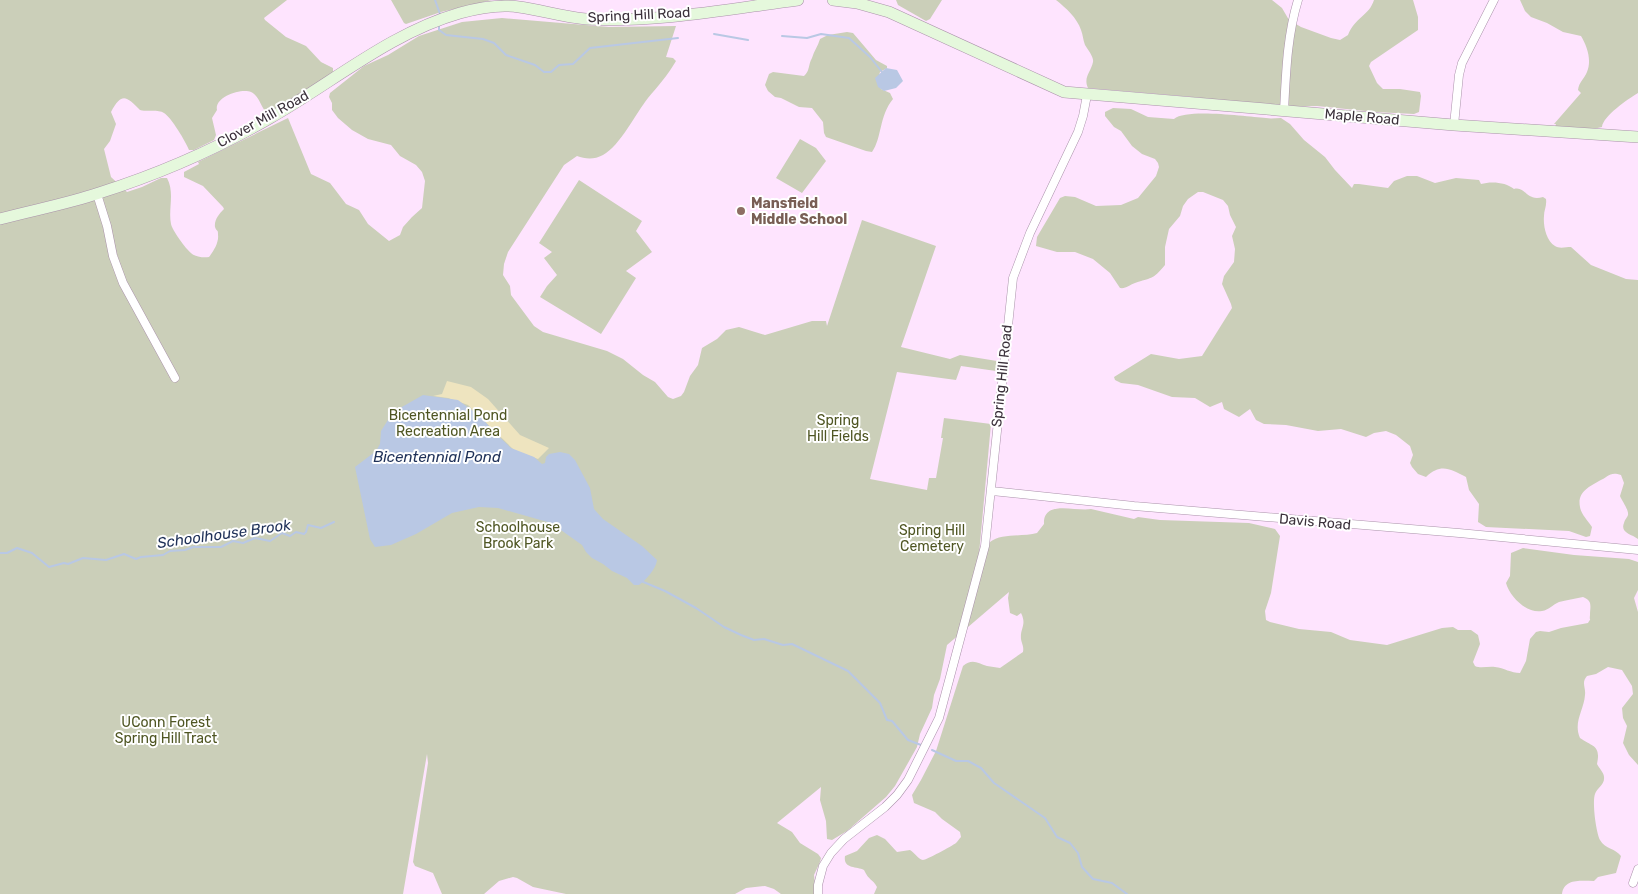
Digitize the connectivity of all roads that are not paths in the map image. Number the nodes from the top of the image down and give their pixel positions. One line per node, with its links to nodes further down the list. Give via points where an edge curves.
1 (798, 0): 5 (street, Spring Hill Road, via 629,19 586,19 550,14)
2 (833, 0): 6 (street, via 889,12 1064,92)
3 (1298, 0): 7 (street, via 1290,32)
4 (1494, 0): 8 (street, via 1462,63)
5 (518, 3): 10 (street, Clover Mill Road, via 435,21 376,52 269,119 156,172)
6 (1086, 95): 7 (street, Maple Road); 13 (street, Spring Hill Road, via 1078,132 1030,233 1013,278)
7 (1284, 111): 8 (street, Maple Road)
8 (1454, 125): 9 (street, Maple Road)
9 (1638, 137)
10 (97, 194): 11 (street, Clover Mill Road); 12 (street, via 112,256 123,284)
11 (0, 219)
12 (175, 378)
13 (992, 491): 14 (street, Davis Road); 17 (street, Spring Hill Road, via 985,546 939,718 908,780 896,796 831,853 823,866)
14 (1638, 550)
15 (1638, 869): 16 (street)
16 (1633, 883)
17 (818, 894)

